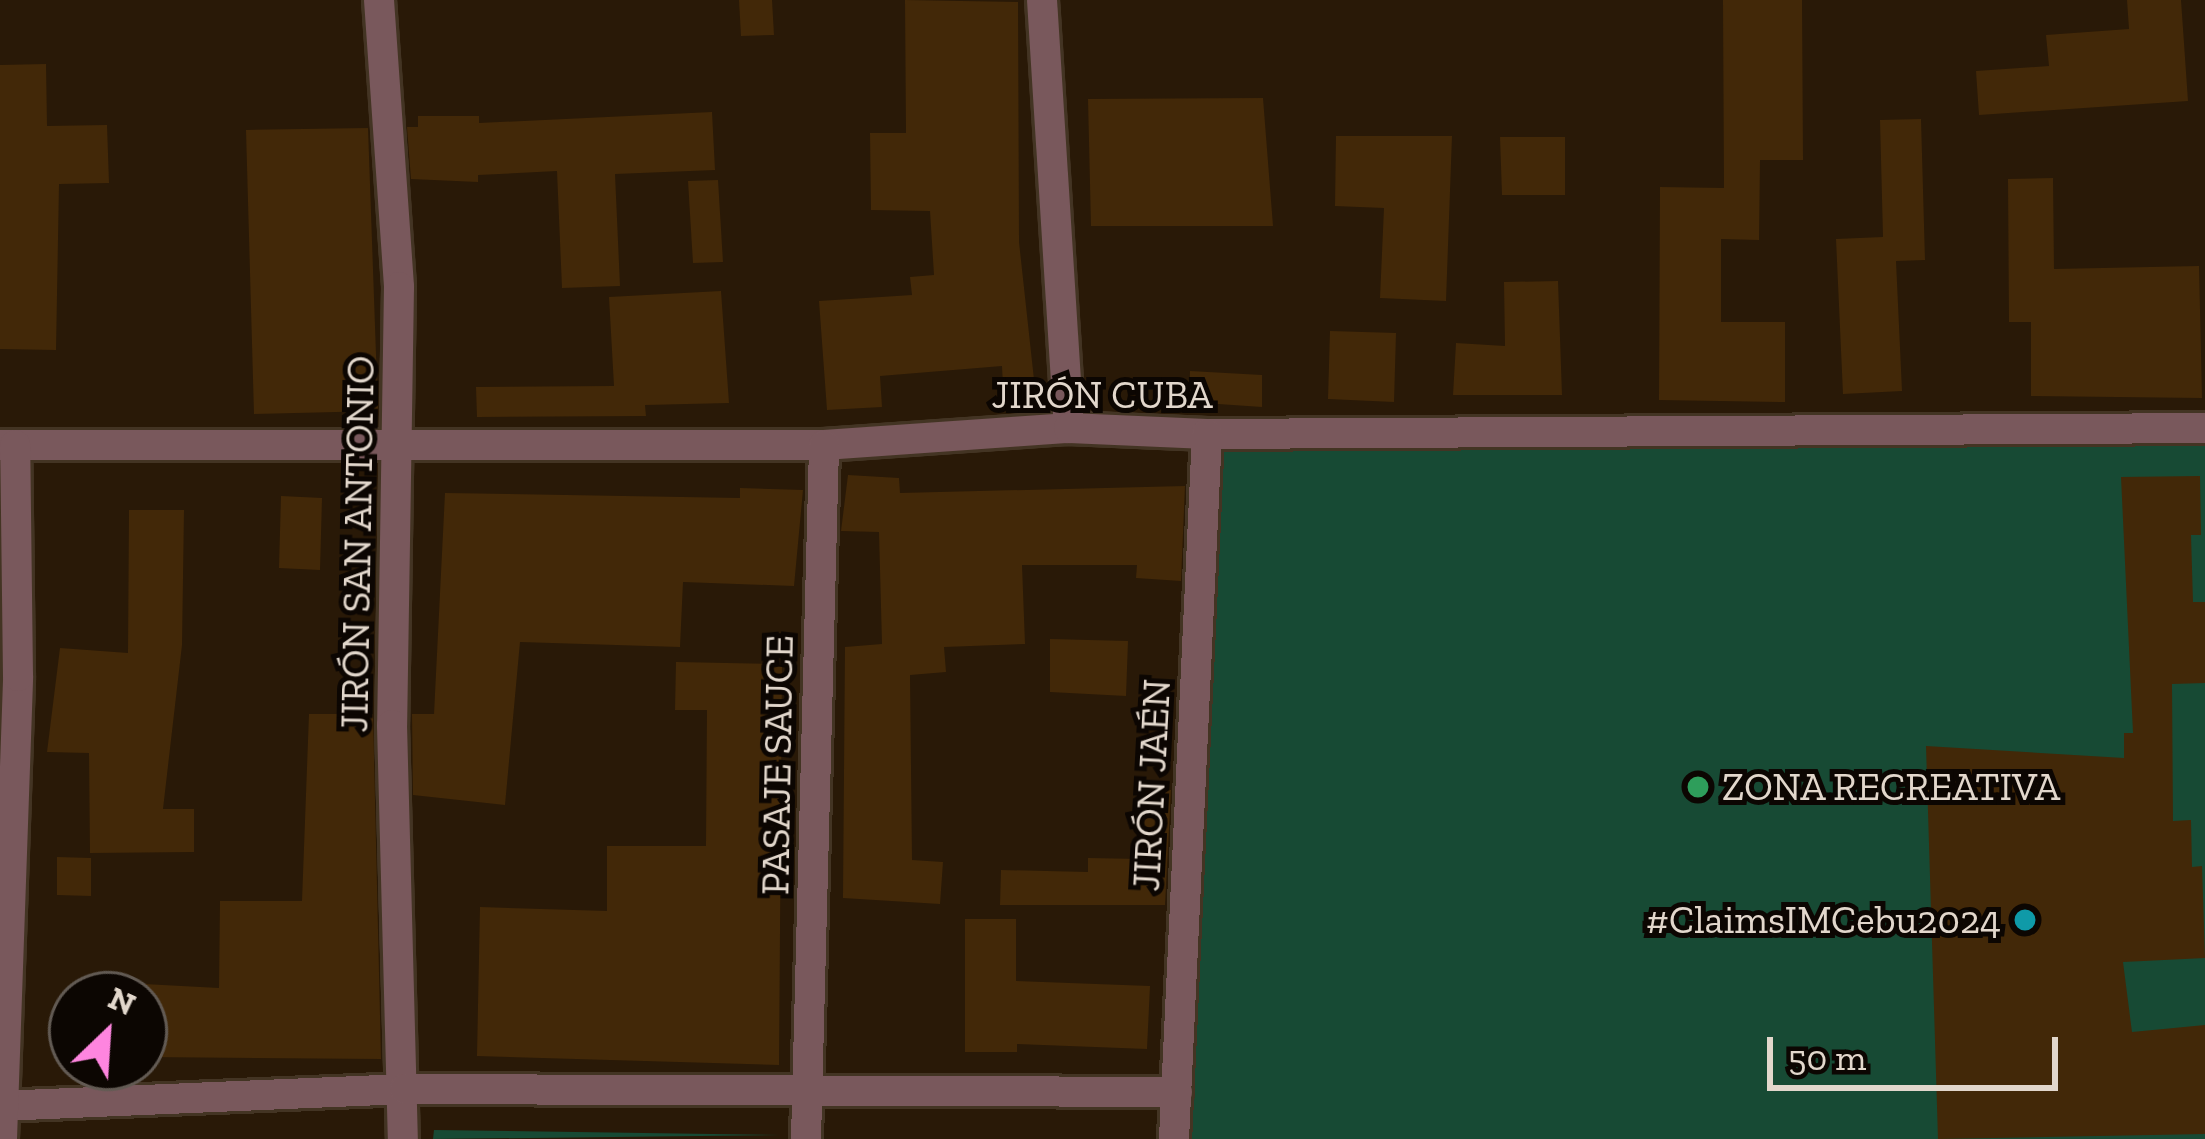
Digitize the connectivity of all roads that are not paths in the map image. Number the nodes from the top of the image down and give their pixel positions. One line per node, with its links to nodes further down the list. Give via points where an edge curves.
1 (379, 0): 8 (street, JIRÓN SAN ANTONIO, via 400,287)
2 (1042, 0): 3 (street)
3 (1069, 428): 5 (street, JIRÓN CUBA); 7 (street, JIRÓN CUBA)
4 (2205, 428): 5 (street, JIRÓN CUBA)
5 (1207, 434): 11 (street, JIRÓN JAÉN)
6 (8, 445): 8 (street, JIRÓN CUBA); 12 (street, via 18,676)
7 (824, 445): 8 (street, JIRÓN CUBA); 9 (street, PASAJE SAUCE)
8 (401, 446): 10 (street, JIRÓN SAN ANTONIO, via 392,725)
9 (810, 1087): 10 (street); 11 (street); 15 (street, PASAJE SAUCE)
10 (405, 1089): 12 (street); 14 (street, JIRÓN SAN ANTONIO)
11 (1177, 1092): 16 (street, JIRÓN JAÉN)
12 (1, 1106): 13 (street)
13 (2, 1139)
14 (403, 1139)
15 (806, 1139)
16 (1174, 1139)

